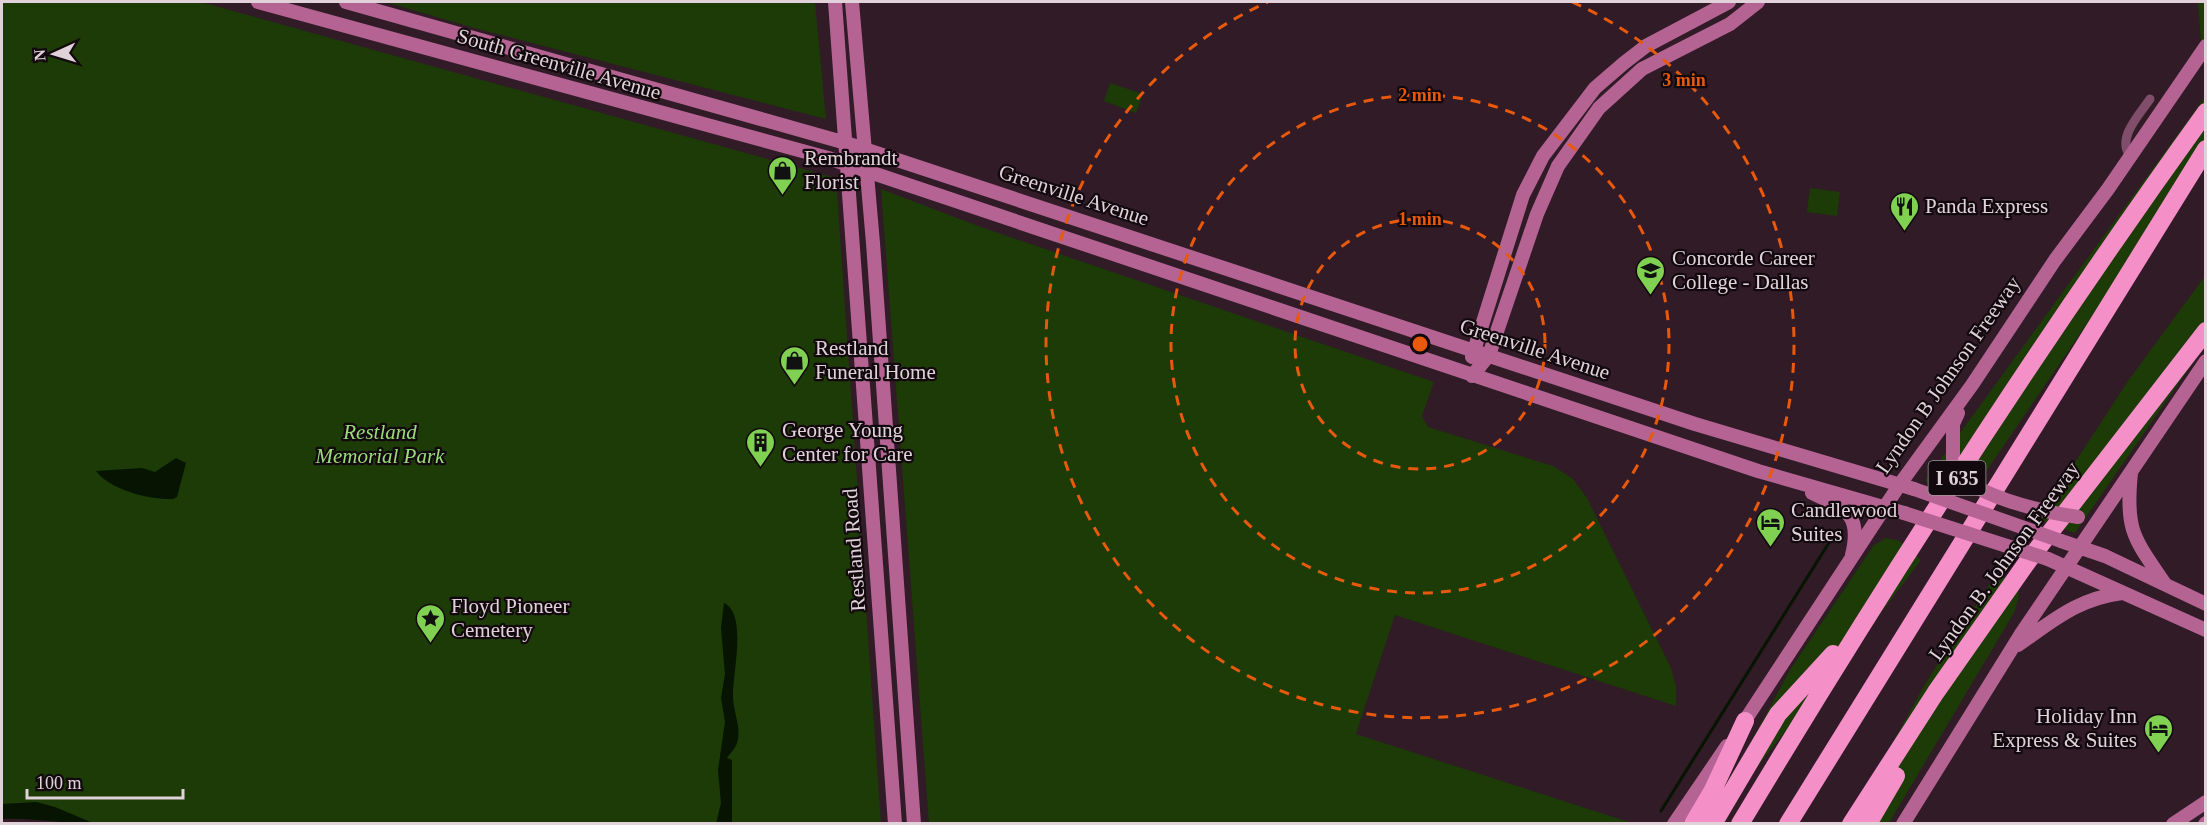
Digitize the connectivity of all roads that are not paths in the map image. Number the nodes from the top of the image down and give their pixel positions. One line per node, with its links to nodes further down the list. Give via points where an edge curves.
1 (258, 2): 11 (main road, South Greenville Avenue)
2 (346, 2): 8 (main road, South Greenville Avenue)
3 (835, 2): 14 (main road, Restland Road)
4 (852, 2): 15 (main road, Restland Road)
5 (1729, 2): 17 (main road, via 1646,46 1624,63 1595,88)
6 (1758, 2): 20 (main road, via 1730,24 1642,69 1599,108)
7 (2205, 46): 18 (main road, Lyndon B Johnson Freeway)
8 (685, 98): 11 (main road); 12 (main road, South Greenville Avenue)
9 (2150, 99): 18 (street, via 2125,140)
10 (2205, 112): 45 (highway, I 635)
11 (678, 119): 13 (main road, South Greenville Avenue)
12 (767, 120): 13 (main road); 14 (main road, South Greenville Avenue)
13 (762, 140): 19 (main road, South Greenville Avenue)
14 (846, 143): 15 (main road, Greenville Avenue); 19 (main road, Restland Road)
15 (865, 149): 21 (main road, Restland Road); 22 (main road, Greenville Avenue)
16 (2205, 149): 56 (highway)
17 (1543, 156): 20 (main road); 25 (main road, via 1523,195)
18 (2131, 157): 30 (main road, Lyndon B Johnson Freeway, via 2055,260)
19 (848, 165): 21 (main road, Greenville Avenue); 50 (main road, Restland Road)
20 (1558, 166): 26 (main road, via 1537,214)
21 (867, 172): 23 (main road, Greenville Avenue); 51 (main road, Restland Road)
22 (1206, 262): 23 (main road); 25 (main road, Greenville Avenue)
23 (1199, 284): 28 (main road, Greenville Avenue)
24 (2204, 332): 43 (highway, Lyndon B. Johnson Freeway)
25 (1472, 350): 26 (main road, Greenville Avenue); 28 (main road)
26 (1489, 355): 28 (main road); 31 (main road, Greenville Avenue)
27 (2205, 361): 29 (main road)
28 (1472, 376): 32 (main road, Greenville Avenue)
29 (2200, 380): 33 (main road)
30 (1967, 392): 35 (main road, Lyndon B Johnson Freeway); 37 (main road, bridge, via 1953,424 1956,473 1969,484 2040,511 2078,517)
31 (1654, 410): 32 (main road); 35 (main road, Greenville Avenue)
32 (1646, 434): 34 (main road, Greenville Avenue)
33 (2131, 471): 37 (main road); 41 (main road, via 2127,507 2132,532)
34 (1796, 481): 36 (main road, Greenville Avenue); 39 (main road, via 1838,504 1853,520 1855,541)
35 (1900, 484): 36 (main road, Lyndon B Johnson Freeway); 38 (main road, Greenville Avenue, bridge)
36 (1886, 507): 39 (main road, Lyndon B Johnson Freeway); 40 (main road, Greenville Avenue, bridge)
37 (2105, 510): 38 (main road)
38 (2080, 546): 40 (main road); 41 (main road, Greenville Avenue)
39 (1849, 565): 48 (main road, Lyndon B Johnson Freeway)
40 (2066, 566): 42 (main road, Greenville Avenue); 47 (main road)
41 (2166, 586): 44 (main road, Greenville Avenue)
42 (2122, 593): 46 (main road, Greenville Avenue); 47 (main road, via 2079,603)
43 (2005, 596): 57 (highway, Lyndon B. Johnson Freeway, via 1936,692); 58 (highway)
44 (2205, 604)
45 (1861, 624): 54 (highway, via 1778,714); 55 (highway, I 635)
46 (2205, 630)
47 (2012, 650): 59 (main road)
48 (1745, 722): 52 (main road, Lyndon B Johnson Freeway); 53 (highway)
49 (2205, 802): 60 (main road)
50 (895, 824)
51 (914, 824)
52 (1674, 824)
53 (1693, 824)
54 (1713, 824)
55 (1740, 824)
56 (1788, 824)
57 (1851, 824)
58 (1868, 824)
59 (1904, 824)
60 (2173, 824)

